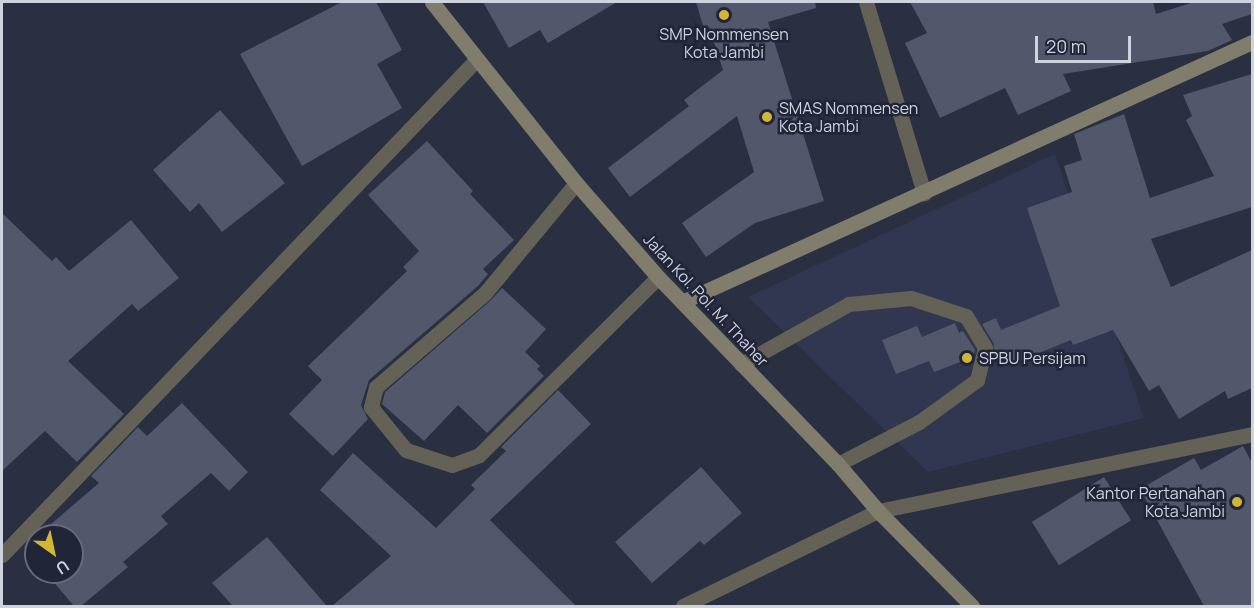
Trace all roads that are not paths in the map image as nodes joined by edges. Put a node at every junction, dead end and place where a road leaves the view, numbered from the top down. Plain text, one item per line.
1 (432, 2) edge
2 (866, 2) edge
3 (1252, 42) edge
4 (476, 60) junction
5 (576, 183) junction
6 (924, 193) junction
7 (658, 277) junction
8 (684, 301) junction
9 (741, 364) junction
10 (1252, 434) edge
11 (838, 465) junction
12 (878, 512) junction
13 (2, 555) edge
14 (683, 606) edge
15 (972, 606) edge

1 - 4 street, Jalan Kol. Pol. M. Thaher
2 - 6 street
3 - 6 street
4 - 5 street, Jalan Kol. Pol. M. Thaher
4 - 13 street
5 - 7 street, Jalan Kol. Pol. M. Thaher
5 - 7 street
6 - 8 street
7 - 8 street, Jalan Kol. Pol. M. Thaher
8 - 9 street, Jalan Kol. Pol. M. Thaher
9 - 11 street, Jalan Kol. Pol. M. Thaher
9 - 11 street
10 - 12 street
11 - 12 street, Jalan Kol. Pol. M. Thaher
12 - 14 street
12 - 15 street, Jalan Kol. Pol. M. Thaher

